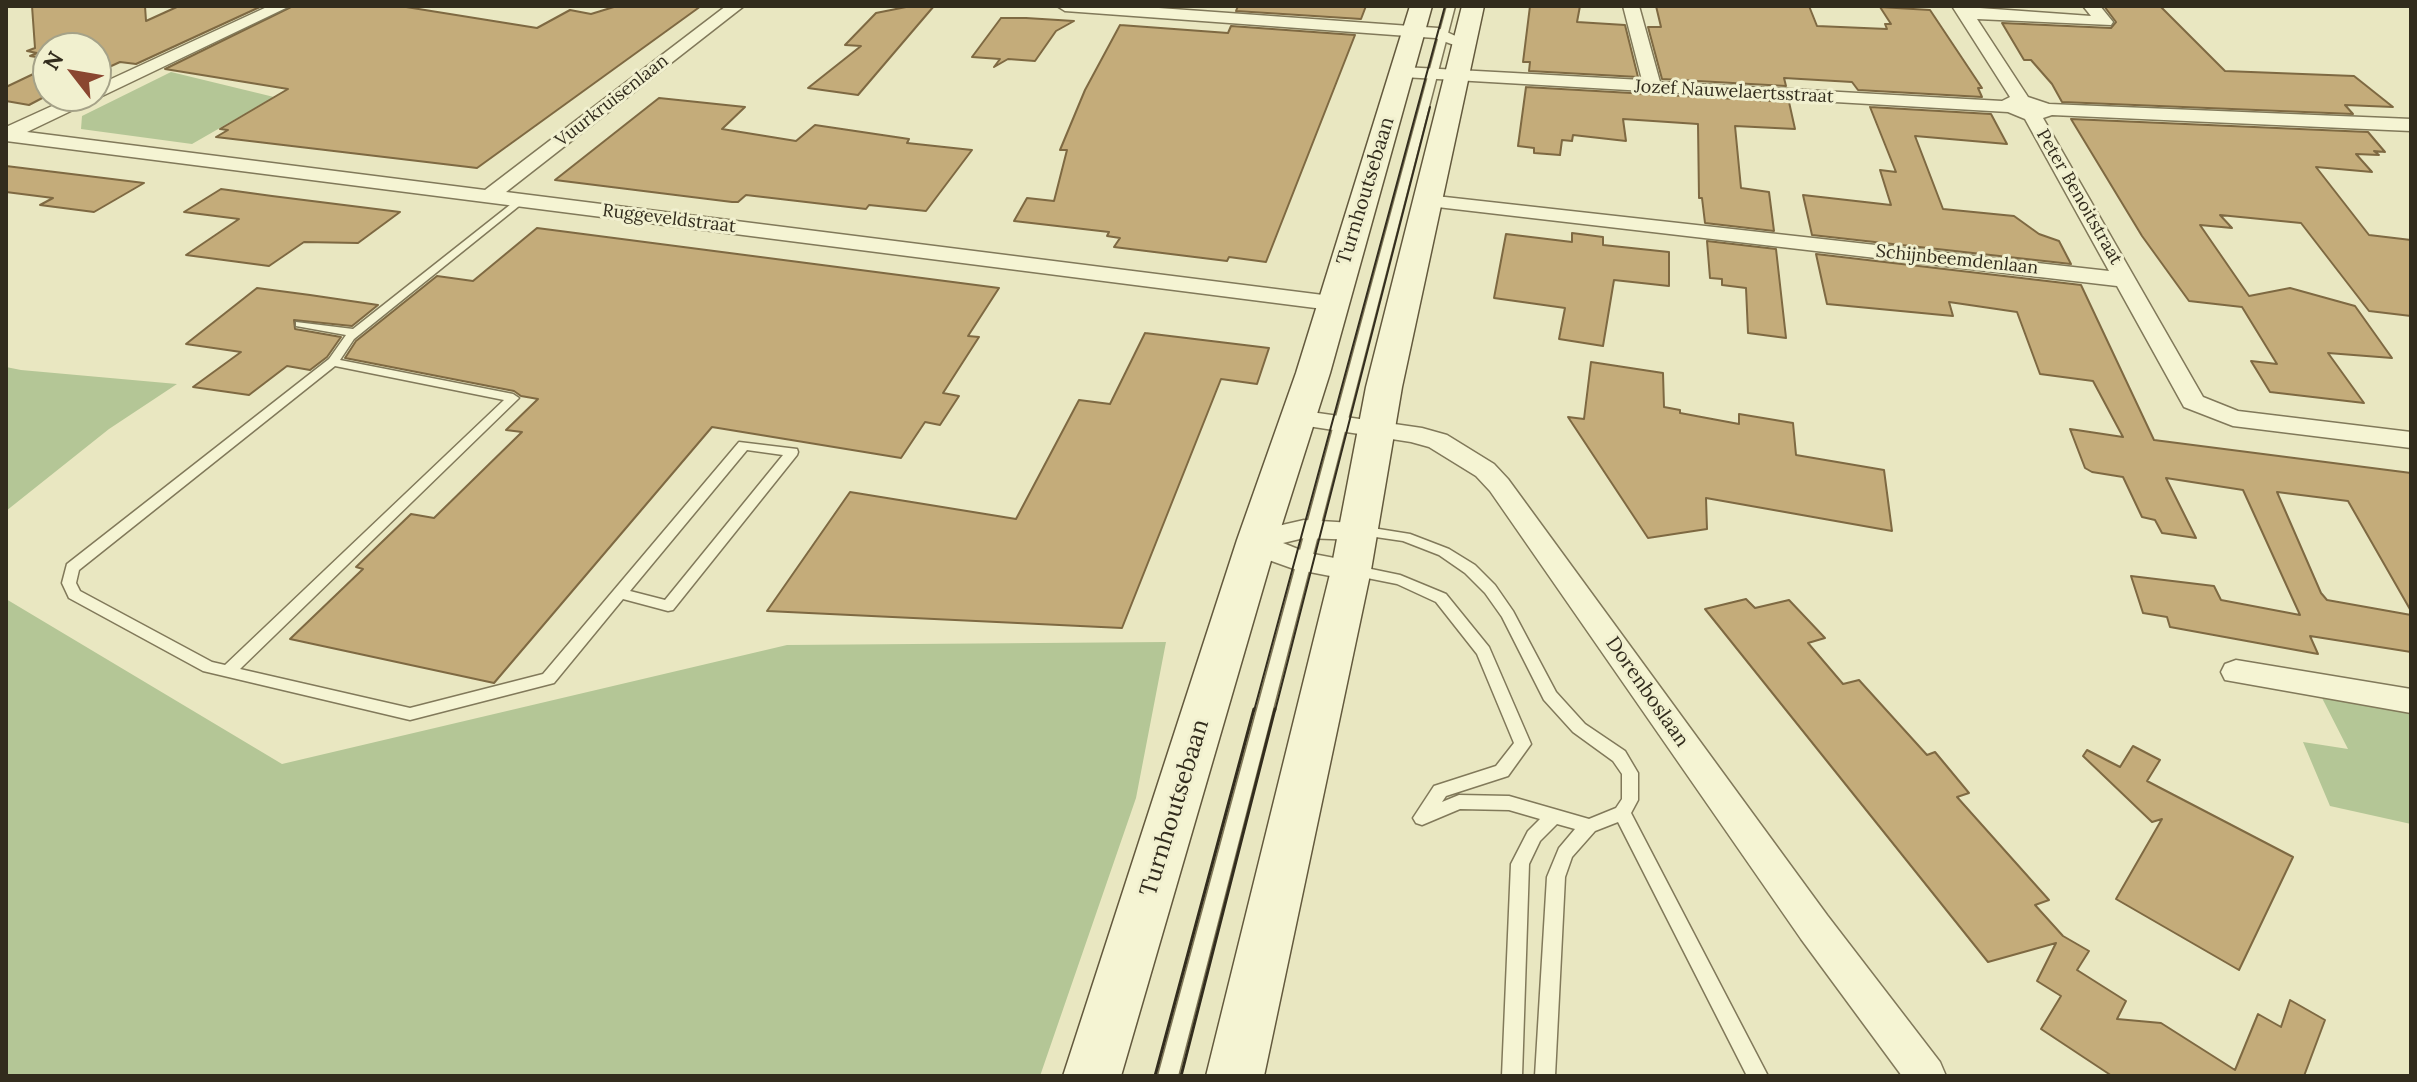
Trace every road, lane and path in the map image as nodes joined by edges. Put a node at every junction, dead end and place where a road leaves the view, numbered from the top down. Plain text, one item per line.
1 (282, 6) edge
2 (736, 6) edge
3 (1065, 6) edge
4 (1451, 6) edge
5 (1473, 6) edge
6 (1631, 6) edge
7 (2091, 6) edge
8 (1962, 10) edge
9 (1418, 18) edge
10 (1454, 39) junction
11 (1431, 74) junction
12 (112, 86) edge
13 (1653, 88) junction
14 (2027, 108) junction
15 (55, 112) edge
16 (2411, 125) edge
17 (6, 135) edge
18 (489, 196) junction
19 (520, 200) junction
20 (1427, 201) junction
21 (2126, 280) junction
22 (1331, 303) junction
23 (300, 324) dead end
24 (355, 333) junction
25 (333, 362) junction
26 (1297, 418) junction
27 (1340, 424) junction
28 (1378, 429) junction
29 (2411, 440) edge
30 (1313, 529) junction
31 (1257, 540) junction
32 (1355, 551) junction
33 (1304, 562) junction
34 (620, 593) junction
35 (227, 672) junction
36 (2236, 672) dead end
37 (2411, 701) edge
38 (1622, 813) junction
39 (1554, 816) junction
40 (1589, 826) junction
41 (1092, 1076) edge
42 (1168, 1076) edge
43 (1235, 1076) edge
44 (1512, 1076) edge
45 (1545, 1076) edge
46 (1758, 1076) edge
47 (1926, 1076) edge

1 - 12 street
2 - 18 street, Vuurkruisenlaan
3 - 9 street
4 - 10 lane, Turnhoutsebaan
5 - 10 main road, Turnhoutsebaan
6 - 13 street
7 - 8 street
8 - 14 street, Peter Benoitstraat
9 - 10 street
9 - 11 main road, Turnhoutsebaan
10 - 11 main road, Turnhoutsebaan
11 - 13 street, Jozef Nauwelaertsstraat
11 - 20 main road, Turnhoutsebaan
11 - 22 main road, Turnhoutsebaan
11 - 27 lane, Turnhoutsebaan
13 - 14 street, Jozef Nauwelaertsstraat
14 - 16 street, Jozef Nauwelaertsstraat
14 - 21 street, Peter Benoitstraat
15 - 17 street
17 - 18 street, Ruggeveldstraat
18 - 19 street, Ruggeveldstraat
19 - 22 street, Ruggeveldstraat
19 - 24 lane
20 - 21 street, Schijnbeemdenlaan
20 - 28 main road, Turnhoutsebaan
21 - 29 street
22 - 26 main road, Turnhoutsebaan
23 - 24 lane
24 - 25 lane
25 - 35 lane
25 - 35 lane
26 - 27 street, Dorenboslaan
26 - 31 main road, Turnhoutsebaan
27 - 28 street, Dorenboslaan
27 - 30 lane, Turnhoutsebaan
28 - 32 main road, Turnhoutsebaan
28 - 47 street, Dorenboslaan
30 - 31 street
30 - 32 street
30 - 33 lane, Turnhoutsebaan
31 - 33 street
31 - 41 main road, Turnhoutsebaan
32 - 33 street
32 - 38 lane
32 - 39 lane
32 - 43 main road, Turnhoutsebaan
33 - 42 lane, Turnhoutsebaan
34 - 34 lane
34 - 35 lane
36 - 37 street
38 - 40 lane
38 - 46 lane
39 - 40 lane
39 - 44 lane
40 - 45 lane

